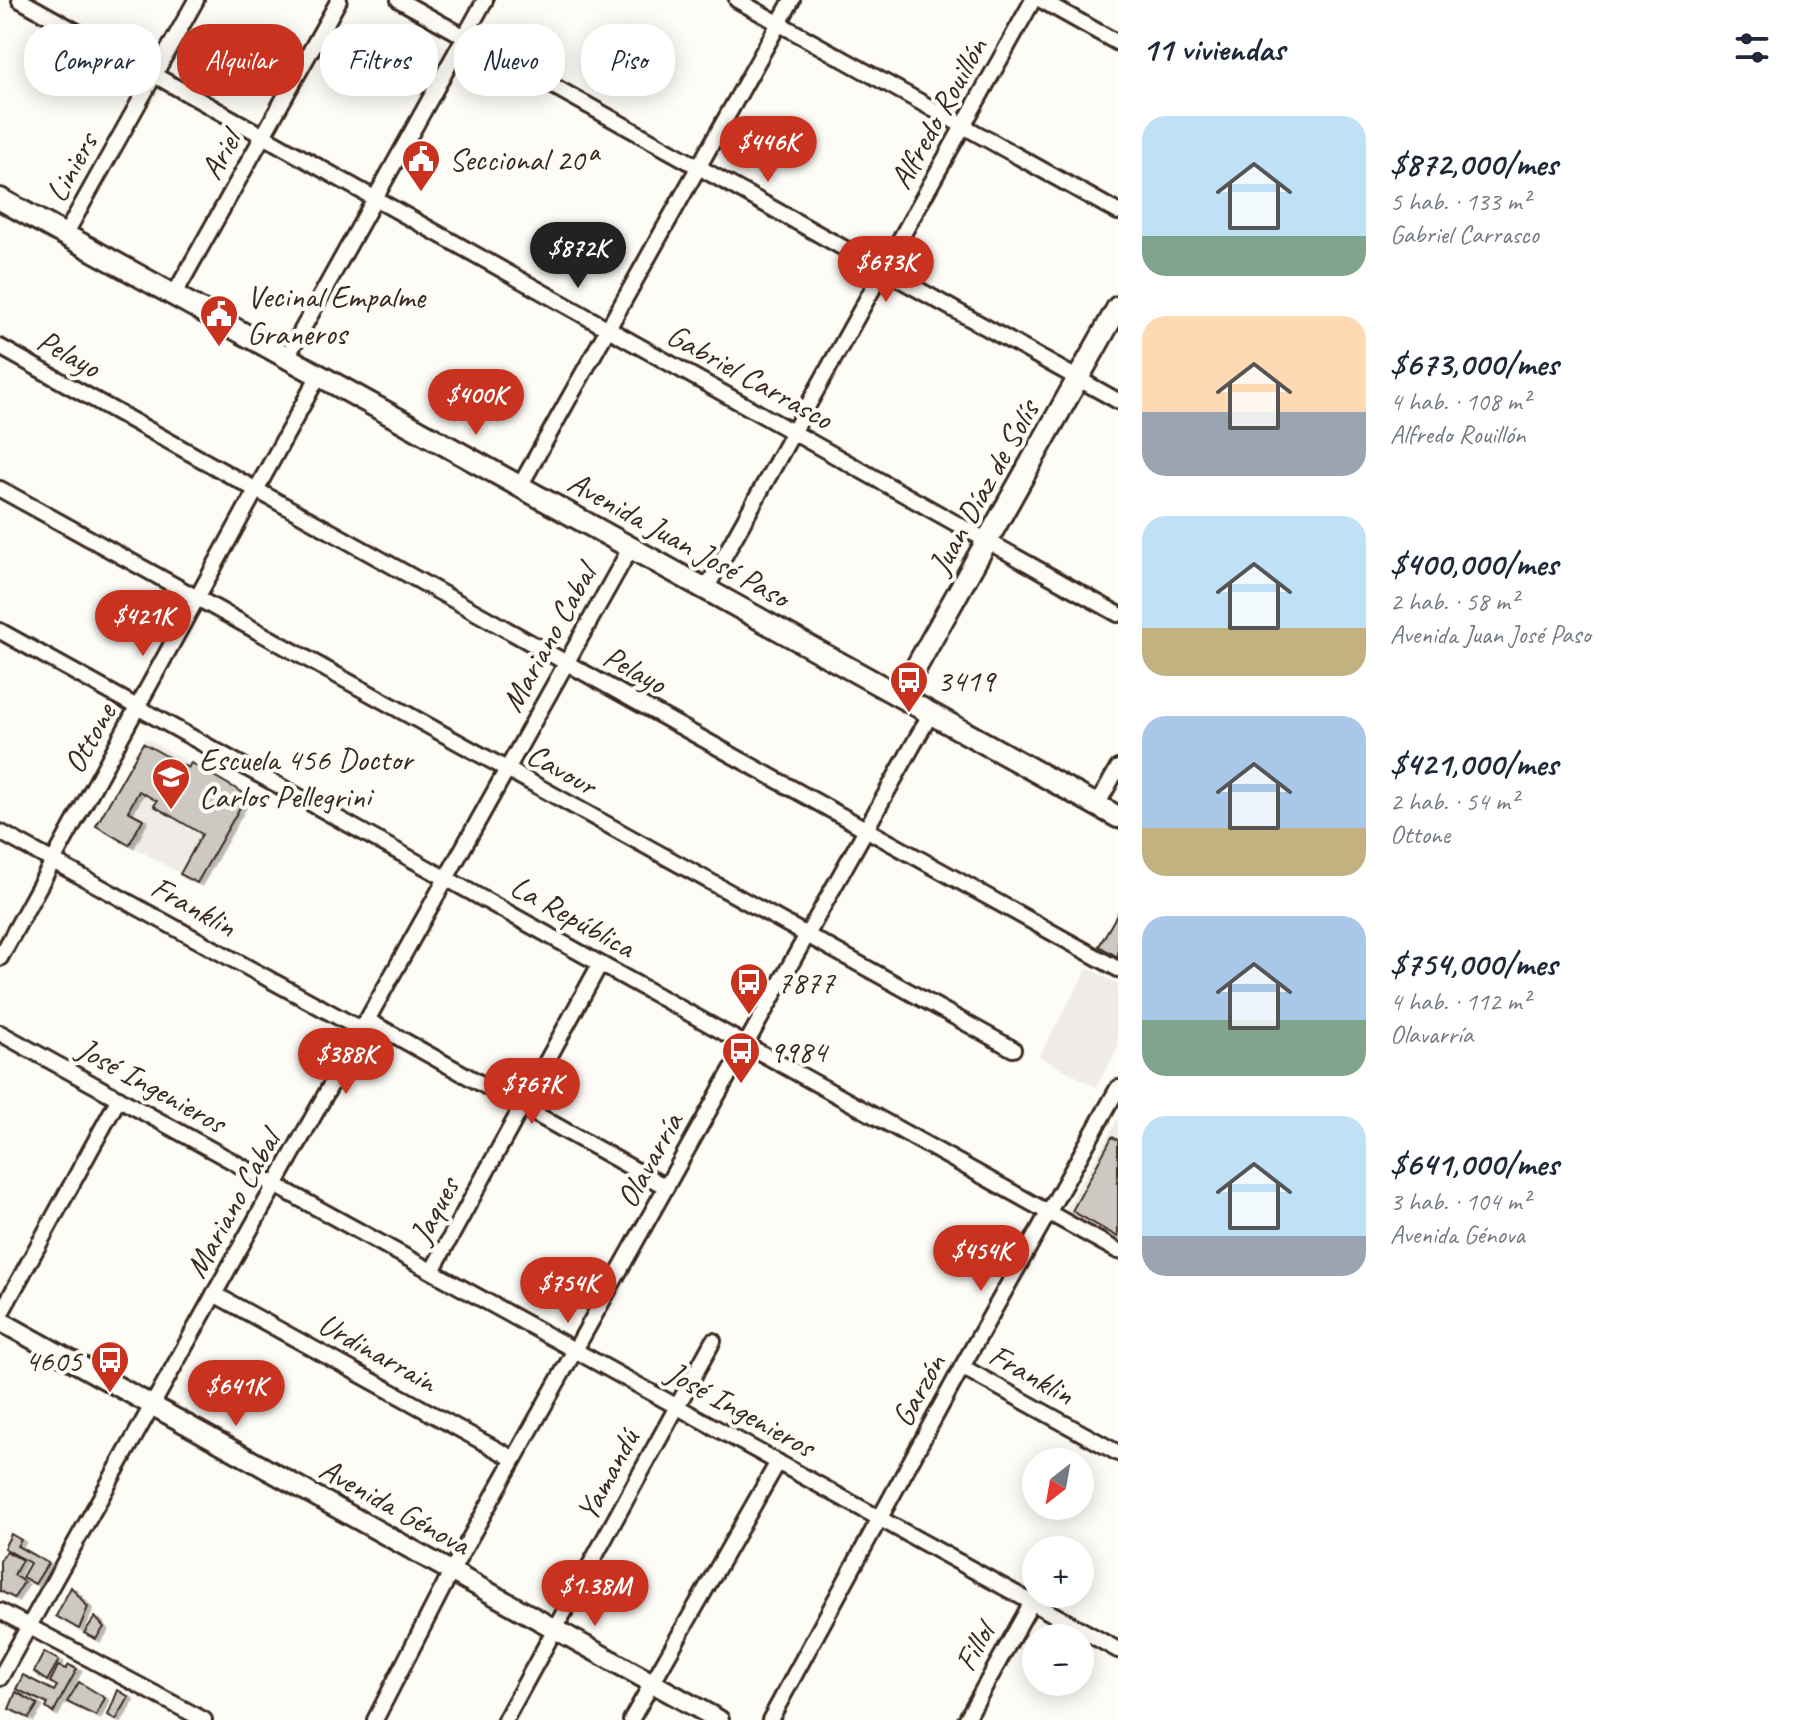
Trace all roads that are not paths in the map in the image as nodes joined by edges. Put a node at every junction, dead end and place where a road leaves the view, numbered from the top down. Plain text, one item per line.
1 (20, 0) edge
2 (196, 0) edge
3 (339, 0) edge
4 (399, 0) edge
5 (485, 0) edge
6 (737, 0) edge
7 (792, 0) edge
8 (1033, 0) edge
9 (1041, 0) edge
10 (779, 23) junction
11 (63, 24) edge
12 (472, 24) edge
13 (454, 30) edge
14 (1118, 43) edge
15 (454, 56) edge
16 (161, 62) edge
17 (161, 79) edge
18 (565, 92) edge
19 (142, 96) edge
20 (963, 126) junction
21 (263, 136) junction
22 (698, 167) junction
23 (375, 198) junction
24 (0, 199) edge
25 (1118, 212) edge
26 (65, 235) junction
27 (883, 270) junction
28 (174, 295) junction
29 (1118, 307) edge
30 (608, 328) junction
31 (0, 347) edge
32 (287, 357) junction
33 (319, 375) junction
34 (1078, 379) junction
35 (1118, 401) edge
36 (793, 432) junction
37 (520, 486) junction
38 (0, 489) edge
39 (257, 489) junction
40 (987, 541) junction
41 (631, 547) junction
42 (706, 589) junction
43 (198, 598) junction
44 (1118, 614) edge
45 (0, 631) edge
46 (566, 662) junction
47 (900, 696) junction
48 (138, 707) junction
49 (931, 713) junction
50 (1118, 768) edge
51 (506, 770) junction
52 (1097, 805) junction
53 (1118, 817) edge
54 (865, 831) junction
55 (0, 832) edge
56 (53, 861) junction
57 (446, 878) junction
58 (807, 935) junction
59 (0, 958) edge
60 (600, 964) junction
61 (1118, 969) edge
62 (364, 1025) junction
63 (0, 1033) edge
64 (746, 1045) junction
65 (1013, 1049) dead end
66 (1118, 1088) edge
67 (119, 1098) junction
68 (521, 1106) junction
69 (275, 1185) junction
70 (666, 1187) junction
71 (1048, 1213) junction
72 (1118, 1251) edge
73 (432, 1271) junction
74 (214, 1294) junction
75 (0, 1315) edge
76 (0, 1321) edge
77 (713, 1341) dead end
78 (575, 1350) junction
79 (962, 1367) junction
80 (152, 1405) junction
81 (676, 1406) junction
82 (1118, 1453) edge
83 (514, 1459) junction
84 (778, 1462) junction
85 (880, 1517) junction
86 (451, 1572) junction
87 (1022, 1596) edge
88 (1029, 1608) edge
89 (1043, 1608) edge
90 (0, 1611) edge
91 (29, 1627) junction
92 (555, 1630) junction
93 (1118, 1650) edge
94 (0, 1678) edge
95 (652, 1683) junction
96 (204, 1720) edge
97 (375, 1720) edge
98 (505, 1720) edge
99 (631, 1720) edge
100 (719, 1720) edge
101 (770, 1720) edge
102 (966, 1720) edge

1 - 11 street, Gabriel Carrasco
2 - 16 street, Liniers
3 - 21 street, Ariel
4 - 13 street
5 - 12 street
6 - 10 street
7 - 10 street
8 - 20 street, Alfredo Rouillón
9 - 14 street
10 - 20 street
10 - 22 street
15 - 23 street
17 - 21 street, Gabriel Carrasco
18 - 22 street
19 - 26 street, Liniers
20 - 25 street
20 - 27 street, Alfredo Rouillón
21 - 23 street, Gabriel Carrasco
21 - 28 street, Ariel
22 - 27 street
22 - 30 street
23 - 30 street, Gabriel Carrasco
23 - 32 street
24 - 26 main road, Avenida Juan José Paso
26 - 28 main road, Avenida Juan José Paso
27 - 34 street
27 - 36 street, Alfredo Rouillón
28 - 32 main road, Avenida Juan José Paso
29 - 34 main road, Juan Díaz de Solís
30 - 36 street, Gabriel Carrasco
30 - 37 street
31 - 39 street, Pelayo
32 - 33 main road, Avenida Juan José Paso
33 - 37 main road, Avenida Juan José Paso
33 - 39 street, Ottone
34 - 35 street
34 - 40 main road, Juan Díaz de Solís
36 - 40 street, Gabriel Carrasco
36 - 42 street, Alfredo Rouillón
37 - 41 main road, Avenida Juan José Paso
38 - 43 street, Cavour
39 - 43 street, Ottone
39 - 46 street, Pelayo
40 - 44 street, Gabriel Carrasco
40 - 47 main road, Juan Díaz de Solís
41 - 42 main road, Avenida Juan José Paso
41 - 46 street, Mariano Cabal
42 - 47 main road, Avenida Juan José Paso
43 - 48 street, Ottone
43 - 51 street, Cavour
45 - 48 street, La República
46 - 51 street, Mariano Cabal
46 - 54 street, Pelayo
47 - 49 main road, Avenida Juan José Paso
48 - 56 street, Ottone
48 - 57 street, La República
49 - 52 main road, Avenida Juan José Paso
49 - 54 street, Olavarría
50 - 52 street
51 - 57 street, Mariano Cabal
51 - 58 street, Cavour
52 - 53 main road, Avenida Juan José Paso
54 - 58 street, Olavarría
54 - 61 street, Pelayo
55 - 56 street, Franklin
56 - 59 street, Ottone
56 - 62 street, Franklin
57 - 60 street, La República
57 - 62 street, Mariano Cabal
58 - 64 street, Olavarría
58 - 65 street, Cavour
60 - 64 street, La República
60 - 68 street, Jaques
62 - 68 street, Franklin
62 - 69 street, Mariano Cabal
63 - 67 street, José Ingenieros
64 - 70 street, Olavarría
64 - 71 street, La República
66 - 71 street, Garzón
67 - 69 street, José Ingenieros
67 - 75 street
68 - 70 street, Franklin
68 - 73 street, Jaques
69 - 73 street, José Ingenieros
69 - 74 street, Mariano Cabal
70 - 78 street, Olavarría
71 - 72 street, La República
71 - 79 street, Garzón
73 - 78 street, José Ingenieros
74 - 80 street, Mariano Cabal
74 - 83 street, Urdinarrain
76 - 80 street, Avenida Génova
77 - 81 street, Yamandú
78 - 81 street, José Ingenieros
78 - 83 street, Olavarría
79 - 82 street, Franklin
79 - 85 street, Garzón
80 - 86 street, Avenida Génova
80 - 91 street, Mariano Cabal
81 - 84 street, José Ingenieros
81 - 92 street, Yamandú
83 - 86 street, Olavarría
84 - 85 street, José Ingenieros
84 - 95 street
85 - 87 street, José Ingenieros
85 - 101 street, Garzón
86 - 92 street, Avenida Génova
86 - 97 street, Olavarría
88 - 102 street, Fillol
89 - 93 street, José Ingenieros
90 - 91 street
91 - 94 street, Mariano Cabal
91 - 96 street
92 - 95 street, Avenida Génova
92 - 98 street, Yamandú
95 - 99 street
95 - 100 street, Avenida Génova

